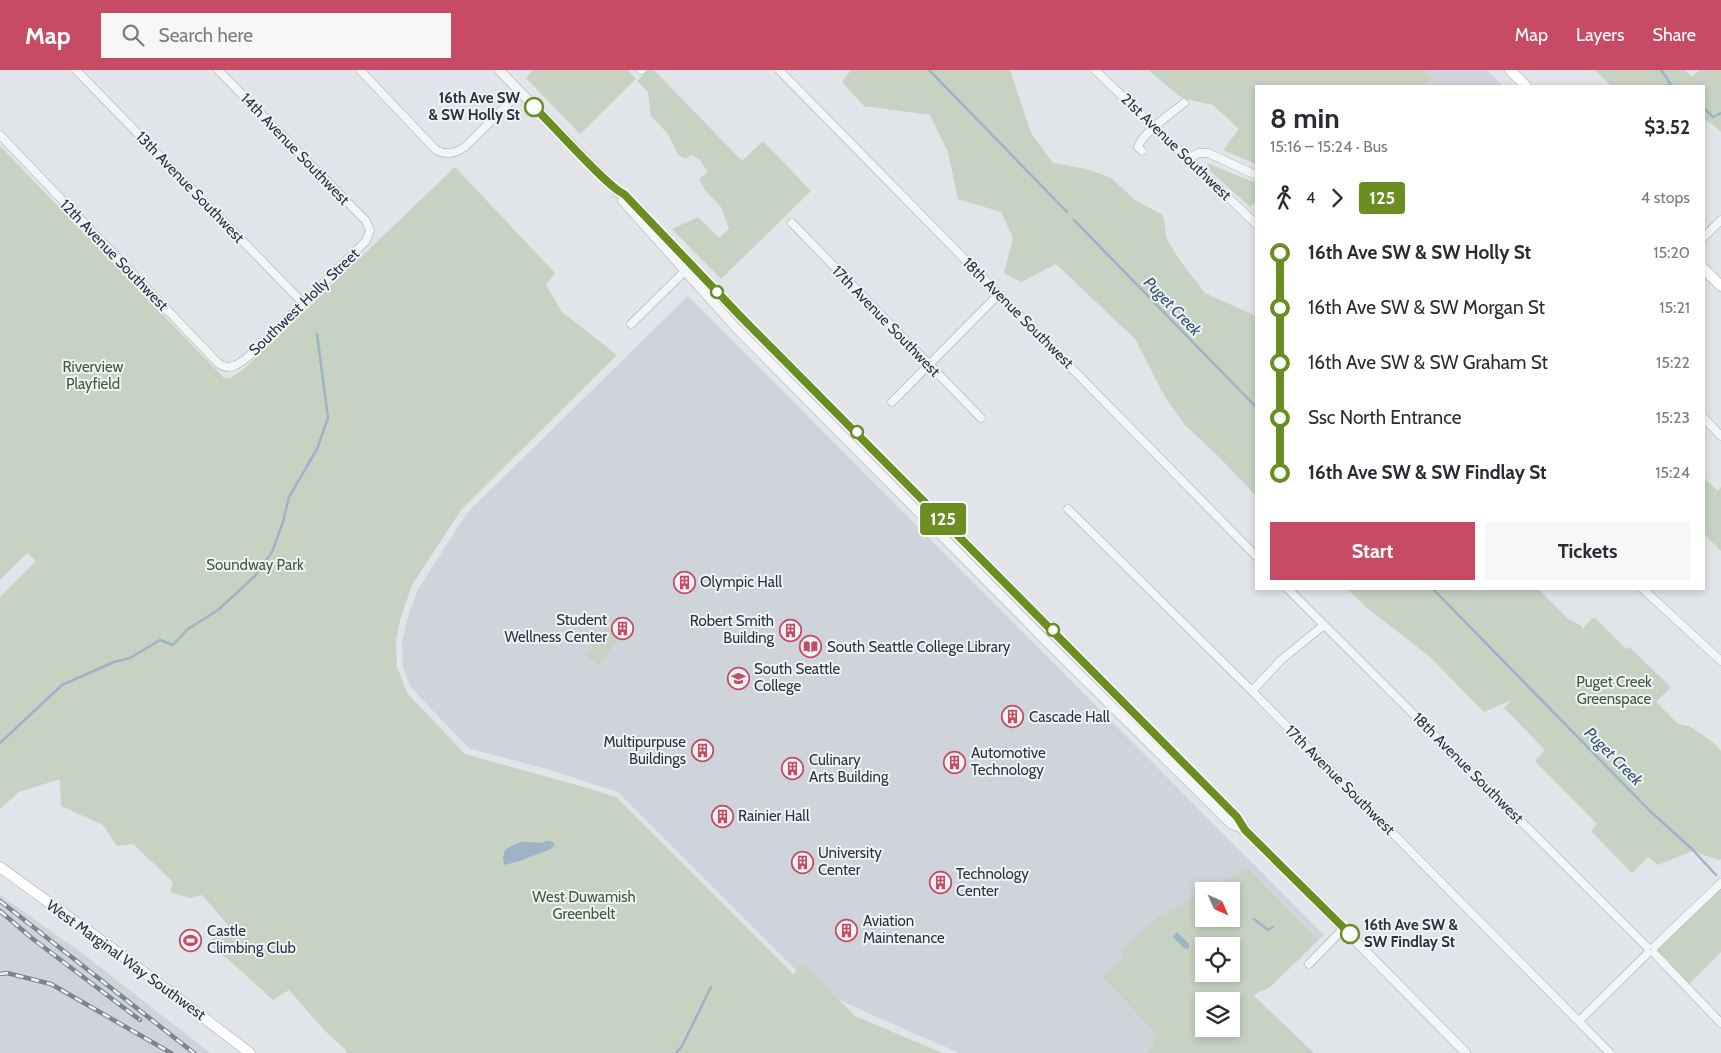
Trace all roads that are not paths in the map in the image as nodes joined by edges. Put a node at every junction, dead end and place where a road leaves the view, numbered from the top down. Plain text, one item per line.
1 (76, 70) edge
2 (218, 70) edge
3 (360, 70) edge
4 (499, 70) edge
5 (779, 70) edge
6 (1095, 70) edge
7 (1510, 70) edge
8 (1525, 85) edge
9 (520, 92) junction
10 (1184, 103) dead end
11 (1155, 127) junction
12 (0, 135) edge
13 (1142, 152) dead end
14 (1188, 158) junction
15 (1255, 175) edge
16 (1721, 220) edge
17 (792, 223) dead end
18 (1255, 223) edge
19 (370, 230) joint
20 (1705, 236) edge
21 (688, 268) junction
22 (1705, 270) edge
23 (1721, 286) edge
24 (998, 294) junction
25 (303, 304) junction
26 (631, 324) dead end
27 (929, 365) junction
28 (232, 367) joint
29 (892, 402) dead end
30 (981, 418) dead end
31 (1705, 419) edge
32 (1721, 436) edge
33 (1068, 509) dead end
34 (1255, 555) edge
35 (1289, 590) edge
36 (1644, 590) edge
37 (1324, 625) junction
38 (1721, 661) edge
39 (1252, 690) junction
40 (0, 867) edge
41 (1721, 882) edge
42 (1344, 928) junction
43 (1651, 950) junction
44 (1309, 964) dead end
45 (1579, 1021) junction
46 (1721, 1023) edge
47 (250, 1053) edge
48 (1466, 1053) edge
49 (1610, 1053) edge

1 - 25 street, 13th Avenue Southwest
2 - 19 street, 14th Avenue Southwest
3 - 9 street
4 - 9 street
5 - 24 street, 18th Avenue Southwest
6 - 11 street, 21st Avenue Southwest
7 - 8 main road
9 - 21 street
10 - 11 street
11 - 13 street
11 - 14 street, 21st Avenue Southwest
12 - 28 street, 12th Avenue Southwest
14 - 15 street
14 - 18 street, 21st Avenue Southwest
16 - 20 street
17 - 27 street, 17th Avenue Southwest
19 - 25 street, Southwest Holly Street
21 - 26 street
21 - 42 street
22 - 23 main road
24 - 27 street
24 - 34 street, 18th Avenue Southwest
25 - 28 street, Southwest Holly Street
27 - 29 street
27 - 30 street, 17th Avenue Southwest
31 - 32 street
33 - 39 street, 17th Avenue Southwest
35 - 37 street, 18th Avenue Southwest
36 - 38 street
37 - 39 street
37 - 43 street, 18th Avenue Southwest
39 - 45 street, 17th Avenue Southwest
40 - 47 main road, West Marginal Way Southwest
41 - 43 street
42 - 44 street
42 - 48 street
43 - 45 street
43 - 46 street, 18th Avenue Southwest
45 - 49 street, 17th Avenue Southwest

